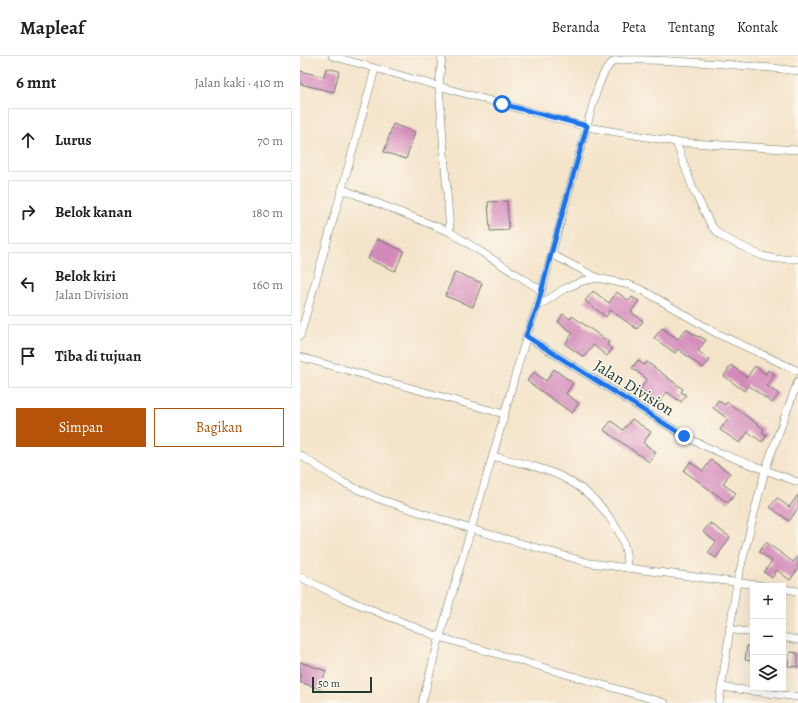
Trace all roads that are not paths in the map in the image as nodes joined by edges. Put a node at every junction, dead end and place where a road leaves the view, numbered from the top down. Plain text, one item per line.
1 (332, 56) edge
2 (442, 56) edge
3 (662, 56) edge
4 (622, 57) edge
5 (346, 58) edge
6 (375, 69) junction
7 (798, 71) edge
8 (440, 86) junction
9 (587, 126) junction
10 (676, 142) junction
11 (798, 150) edge
12 (342, 189) junction
13 (450, 232) junction
14 (551, 254) junction
15 (798, 259) edge
16 (598, 278) junction
17 (541, 290) junction
18 (537, 308) junction
19 (300, 336) edge
20 (526, 336) junction
21 (300, 357) edge
22 (798, 371) edge
23 (798, 381) edge
24 (504, 414) junction
25 (300, 455) edge
26 (493, 456) junction
27 (765, 470) junction
28 (798, 482) edge
29 (471, 529) junction
30 (628, 568) junction
31 (300, 577) edge
32 (737, 582) junction
33 (750, 584) edge
34 (786, 589) edge
35 (798, 591) edge
36 (729, 629) junction
37 (750, 632) edge
38 (439, 637) junction
39 (786, 638) edge
40 (798, 640) edge
41 (721, 687) junction
42 (798, 697) edge
43 (422, 703) edge
44 (665, 703) edge
45 (719, 703) edge

1 - 5 street
2 - 8 street
3 - 4 street
3 - 7 street
4 - 9 street
5 - 6 street
6 - 8 street
6 - 12 street
8 - 9 street
8 - 13 street
9 - 10 street
9 - 14 street
10 - 11 street
10 - 15 street
12 - 13 street
12 - 19 street
13 - 17 street
14 - 16 street
14 - 17 street
16 - 18 street
16 - 22 street
17 - 18 street
18 - 20 street
20 - 24 street
20 - 27 street, Jalan Division
21 - 24 street
23 - 27 street
24 - 26 street
25 - 29 street
26 - 29 street
26 - 30 street
27 - 28 street, Jalan Division
27 - 32 street
29 - 30 street
29 - 38 street
30 - 32 street
31 - 38 street
32 - 33 street
32 - 36 street
34 - 35 street
36 - 37 street
36 - 41 street
38 - 43 street
38 - 44 street
39 - 40 street
41 - 42 street
41 - 45 street

